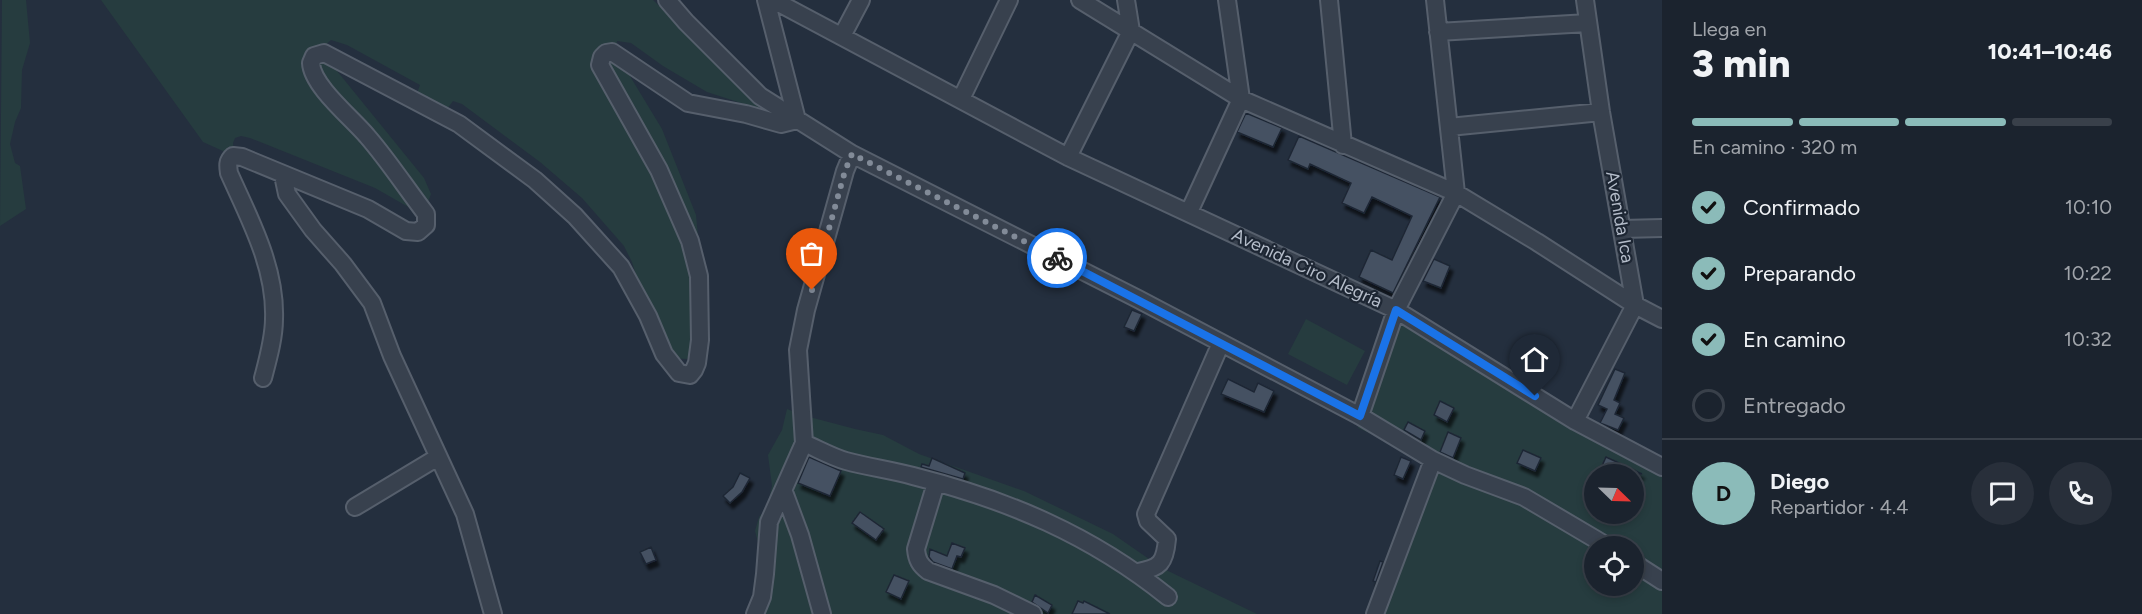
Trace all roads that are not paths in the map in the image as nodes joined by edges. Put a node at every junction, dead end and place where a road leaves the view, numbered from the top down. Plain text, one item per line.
1 (667, 0) edge
2 (766, 0) edge
3 (773, 0) edge
4 (861, 0) edge
5 (1009, 0) edge
6 (1080, 0) edge
7 (1126, 0) edge
8 (1227, 0) edge
9 (1329, 0) edge
10 (1435, 0) edge
11 (1585, 0) edge
12 (1588, 23) junction
13 (1131, 31) junction
14 (1438, 32) junction
15 (842, 36) junction
16 (961, 99) junction
17 (1241, 99) junction
18 (1601, 112) junction
19 (798, 120) junction
20 (1449, 128) junction
21 (1343, 145) junction
22 (852, 154) junction
23 (1068, 157) junction
24 (283, 175) junction
25 (1456, 193) junction
26 (1189, 212) junction
27 (1662, 228) edge
28 (1622, 229) junction
29 (1635, 305) junction
30 (1396, 310) junction
31 (1662, 319) edge
32 (1221, 343) junction
33 (263, 378) dead end
34 (1360, 416) junction
35 (1575, 421) junction
36 (804, 443) junction
37 (438, 457) junction
38 (1433, 460) junction
39 (1662, 467) edge
40 (936, 483) junction
41 (784, 492) junction
42 (355, 507) dead end
43 (1590, 536) edge
44 (1644, 569) edge
45 (1138, 572) junction
46 (1662, 581) edge
47 (1168, 597) dead end
48 (494, 614) edge
49 (755, 614) edge
50 (822, 614) edge
51 (1033, 614) edge
52 (1375, 614) edge

1 - 19 street
2 - 19 street
3 - 15 street, Avenida Ciro Alegría
4 - 15 street
5 - 16 street
6 - 13 street
7 - 13 street
8 - 17 street
9 - 21 street
10 - 14 street
11 - 12 street, Avenida Ica
12 - 14 street
12 - 18 street, Avenida Ica
13 - 17 street
13 - 23 street
14 - 20 street
15 - 16 street, Avenida Ciro Alegría
16 - 23 street, Avenida Ciro Alegría
17 - 21 street
17 - 26 street
18 - 20 street
18 - 28 street, Avenida Ica
19 - 22 street
19 - 24 street
20 - 25 street
21 - 25 street
22 - 32 street
22 - 36 street
23 - 26 street, Avenida Ciro Alegría
24 - 33 street
24 - 37 street
25 - 29 street
25 - 30 street
26 - 30 street, Avenida Ciro Alegría
27 - 28 street
28 - 29 street, Avenida Ica
29 - 31 street
29 - 35 street
30 - 34 street
30 - 35 street, Avenida Ciro Alegría
32 - 34 street
32 - 45 street
34 - 38 street
35 - 39 street, Avenida Ciro Alegría
36 - 40 street
36 - 41 street
37 - 42 street
37 - 48 street
38 - 43 street
38 - 52 street
40 - 45 street
40 - 51 street
41 - 49 street
41 - 50 street
44 - 46 street
45 - 47 street

